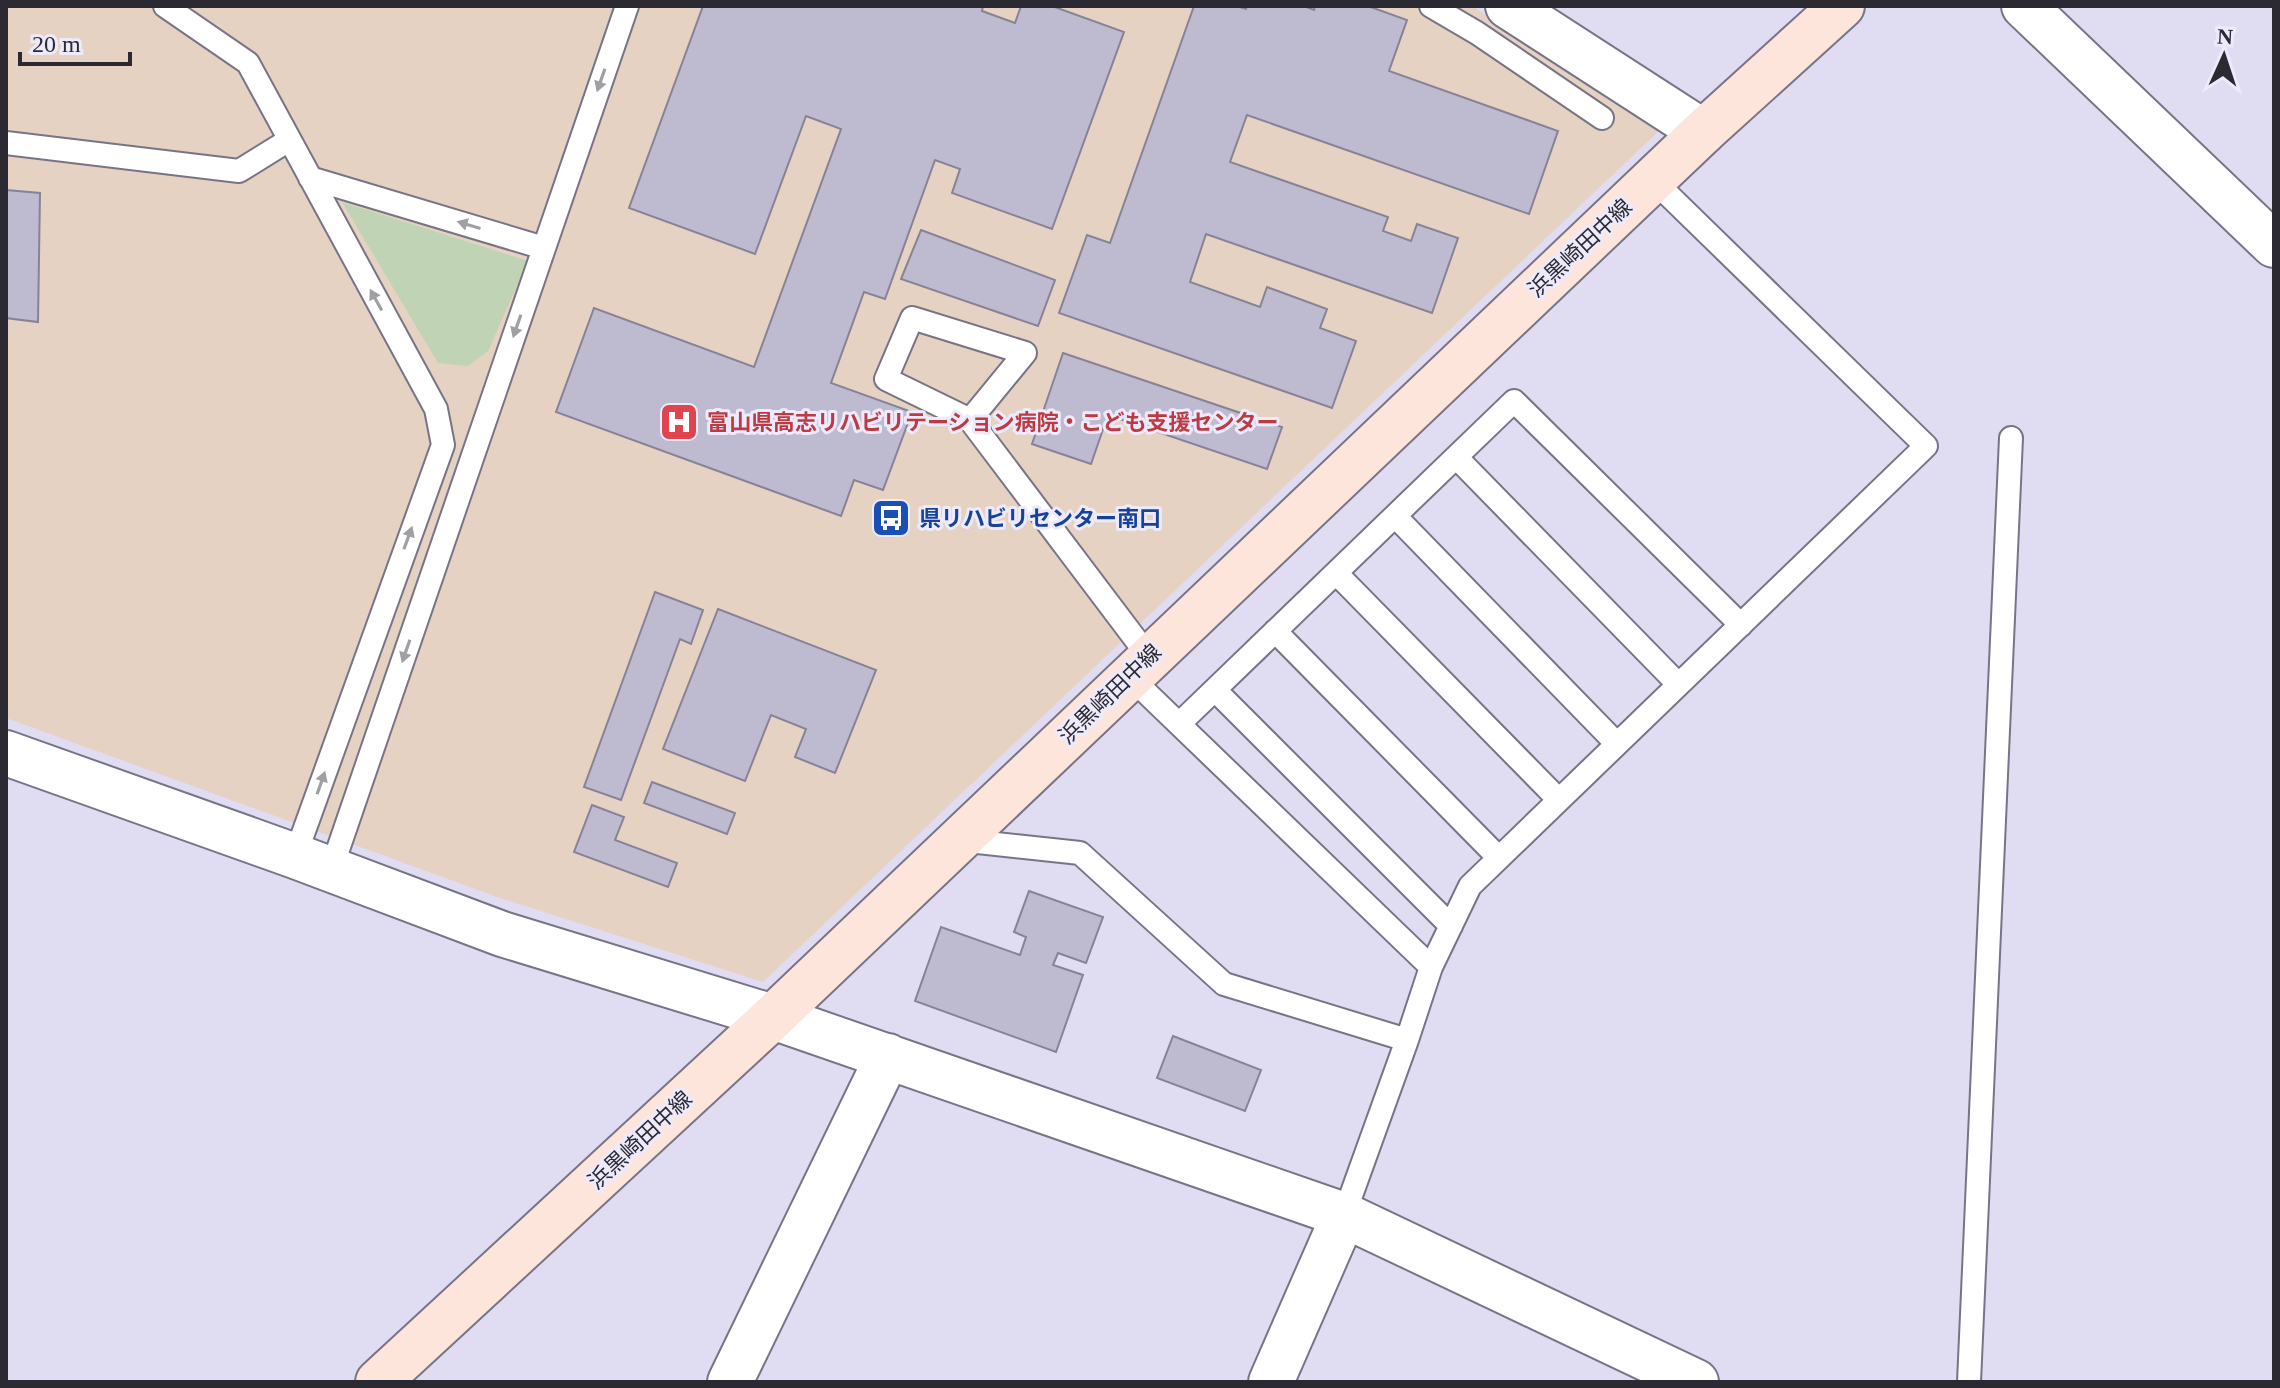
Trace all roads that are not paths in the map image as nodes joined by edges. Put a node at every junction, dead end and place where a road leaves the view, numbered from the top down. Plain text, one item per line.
1 (165, 6) edge
2 (627, 6) edge
3 (1431, 6) edge
4 (1508, 6) edge
5 (1842, 6) edge
6 (2024, 6) edge
7 (1602, 118) dead end
8 (1703, 132) junction
9 (289, 140) junction
10 (6, 143) edge
11 (310, 178) junction
12 (1653, 180) junction
13 (2274, 245) edge
14 (544, 248) junction
15 (970, 420) junction
16 (2011, 438) dead end
17 (1456, 457) junction
18 (1395, 516) junction
19 (1336, 573) junction
20 (1741, 625) junction
21 (1275, 631) junction
22 (1139, 667) junction
23 (1678, 684) junction
24 (1215, 690) junction
25 (1179, 724) junction
26 (1617, 744) junction
27 (6, 753) edge
28 (1559, 800) junction
29 (958, 840) junction
30 (1498, 857) junction
31 (313, 863) junction
32 (1451, 926) junction
33 (1431, 967) junction
34 (773, 1017) junction
35 (1407, 1040) junction
36 (888, 1056) junction
37 (1344, 1215) junction
38 (378, 1382) edge
39 (730, 1382) edge
40 (1271, 1382) edge
41 (1696, 1382) edge
42 (1969, 1382) edge

1 - 9 lane
2 -> 14 lane
3 - 7 lane
4 - 8 street
5 - 8 main road, 浜黒崎田中線
6 - 13 street
8 - 12 main road, 浜黒崎田中線
9 - 10 lane
9 - 11 lane
14 -> 11 lane
31 -> 11 lane
12 - 20 lane
12 - 22 main road, 浜黒崎田中線
14 -> 31 lane
15 - 15 lane
15 - 22 lane
16 - 42 lane
17 - 18 lane
17 - 20 lane
17 - 23 lane
18 - 19 lane
18 - 26 lane
19 - 21 lane
19 - 28 lane
20 - 23 lane
21 - 24 lane
21 - 30 lane
22 - 25 lane
22 - 29 main road, 浜黒崎田中線
23 - 26 lane
24 - 25 lane
24 - 32 lane
25 - 33 lane
26 - 28 lane
27 - 31 street
28 - 30 lane
29 - 34 main road, 浜黒崎田中線
29 - 35 lane
30 - 32 lane
31 - 34 street
32 - 33 lane
33 - 35 lane
34 - 36 street
34 - 38 main road, 浜黒崎田中線
35 - 37 lane
36 - 37 street
36 - 39 street
37 - 40 street
37 - 41 street

